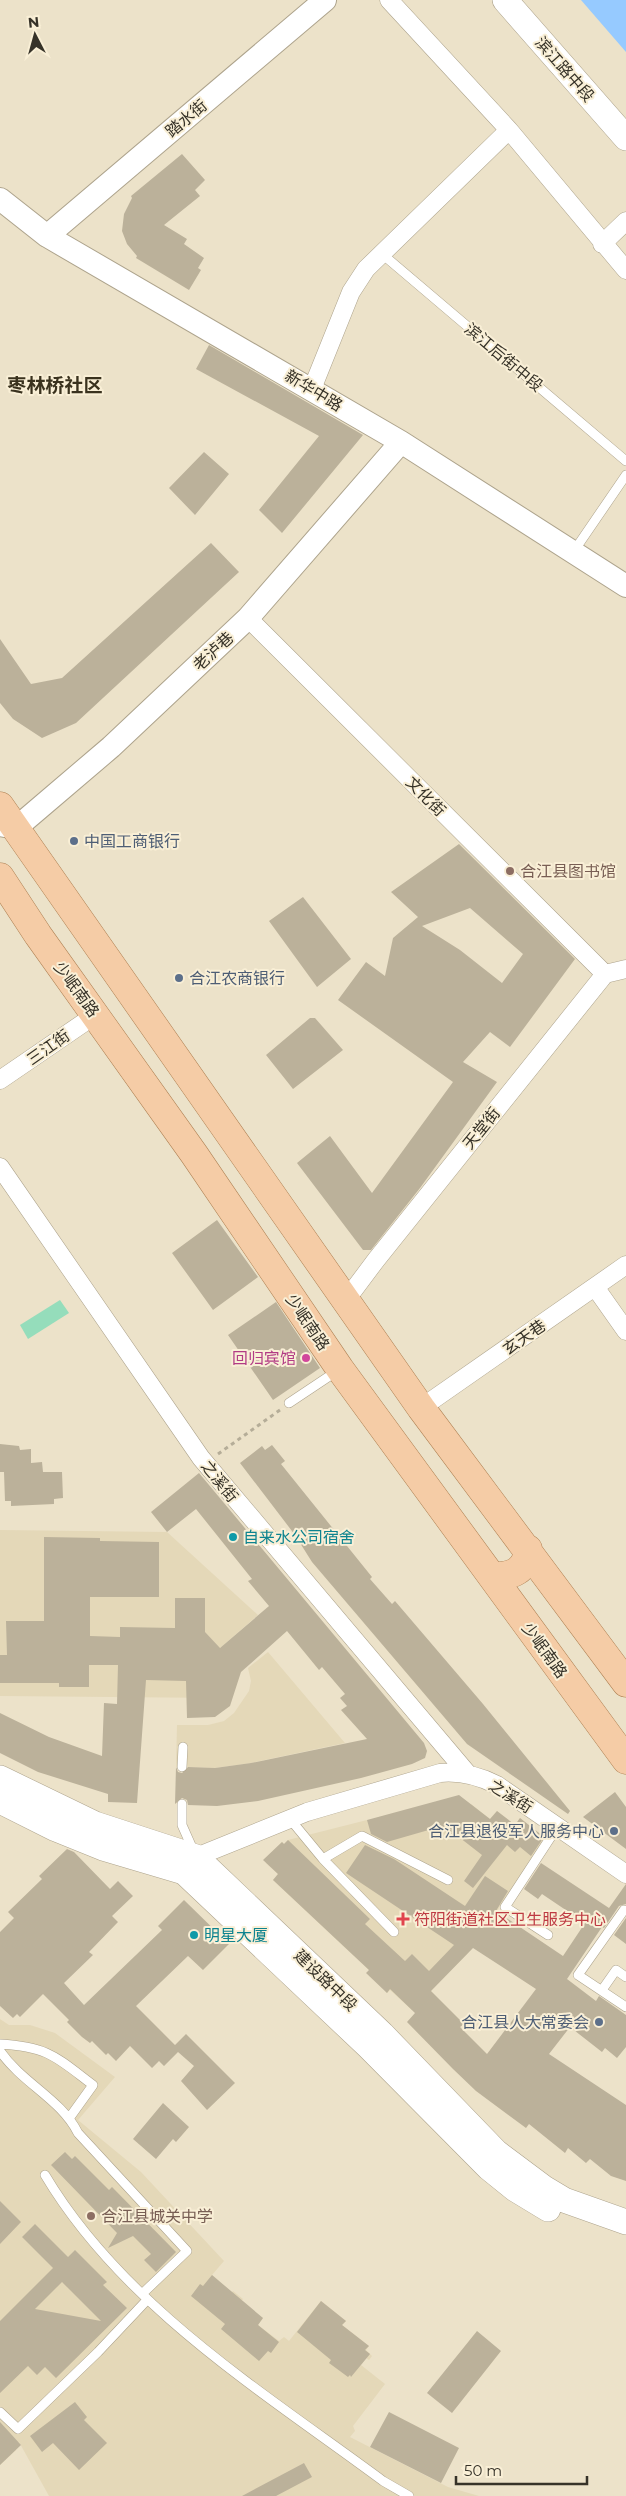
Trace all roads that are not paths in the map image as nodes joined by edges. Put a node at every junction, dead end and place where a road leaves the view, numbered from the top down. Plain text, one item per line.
1 (325, 0) edge
2 (389, 0) edge
3 (505, 0) edge
4 (509, 130) junction
5 (626, 138) edge
6 (0, 199) edge
7 (626, 221) edge
8 (47, 236) junction
9 (602, 244) junction
10 (381, 253) junction
11 (626, 270) edge
12 (312, 389) junction
13 (401, 442) junction
14 (626, 462) edge
15 (626, 475) edge
16 (572, 554) junction
17 (626, 586) edge
18 (248, 618) junction
19 (0, 806) edge
20 (8, 826) edge
21 (0, 877) edge
22 (75, 912) junction
23 (38, 935) junction
24 (626, 969) edge
25 (604, 974) junction
26 (95, 1014) junction
27 (0, 1080) edge
28 (0, 1167) edge
29 (626, 1265) edge
30 (595, 1287) junction
31 (346, 1300) junction
32 (626, 1331) edge
33 (340, 1369) junction
34 (289, 1403) road end
35 (421, 1408) junction
36 (528, 1549) junction
37 (492, 1576) junction
38 (626, 1683) edge
39 (183, 1747) dead end
40 (626, 1760) edge
41 (182, 1767) dead end
42 (467, 1774) junction
43 (0, 1778) edge
44 (0, 1801) edge
45 (182, 1804) dead end
46 (290, 1819) junction
47 (558, 1826) junction
48 (323, 1859) junction
49 (190, 1864) junction
50 (626, 1874) edge
51 (448, 1880) dead end
52 (624, 1910) dead end
53 (394, 1932) dead end
54 (548, 1935) dead end
55 (626, 1977) edge
56 (602, 1990) junction
57 (626, 2007) edge
58 (0, 2044) edge
59 (0, 2051) edge
60 (70, 2117) junction
61 (46, 2175) dead end
62 (626, 2222) edge
63 (626, 2239) edge
64 (144, 2297) junction
65 (0, 2412) edge
66 (409, 2496) edge

1 - 8 street, 踏水街
2 - 4 street
3 - 5 main road, 滨江路中段
4 - 9 street
4 - 10 street
6 - 8 street, 新华中路
7 - 9 street
8 - 12 street, 新华中路
9 - 11 street
10 - 12 street
10 - 14 lane, 滨江后街中段
12 - 13 street, 新华中路
13 - 16 street, 新华中路
13 - 18 street, 老泸巷
15 - 16 lane
16 - 17 street, 新华中路
18 - 20 street, 老泸巷
18 - 25 street, 文化街
19 - 20 main road
20 - 22 main road
21 - 23 main road, 少岷南路
22 - 23 main road
22 - 31 main road
23 - 26 main road, 少岷南路
24 - 25 street
25 - 31 street, 天堂街
26 - 27 street, 三江街
26 - 33 main road, 少岷南路
28 - 42 street, 之溪街
29 - 30 street, 玄天巷
30 - 32 street
30 - 35 street, 玄天巷
31 - 35 main road
33 - 34 lane
33 - 37 main road, 少岷南路
35 - 36 main road
36 - 37 main road
36 - 38 main road
37 - 40 main road, 少岷南路
39 - 41 lane
42 - 46 street, 之溪街
42 - 47 street, 之溪街
43 - 49 main road, 建设路中段
44 - 49 main road, 建设路中段
45 - 49 lane
46 - 48 lane
46 - 49 street, 之溪街
47 - 50 street, 之溪街
47 - 54 lane
48 - 51 lane
48 - 53 lane
49 - 62 main road, 建设路中段
49 - 63 main road, 建设路中段
52 - 56 lane
55 - 56 lane
56 - 57 lane
58 - 60 lane
59 - 60 lane
60 - 64 lane
61 - 64 lane
64 - 65 lane
64 - 66 lane

